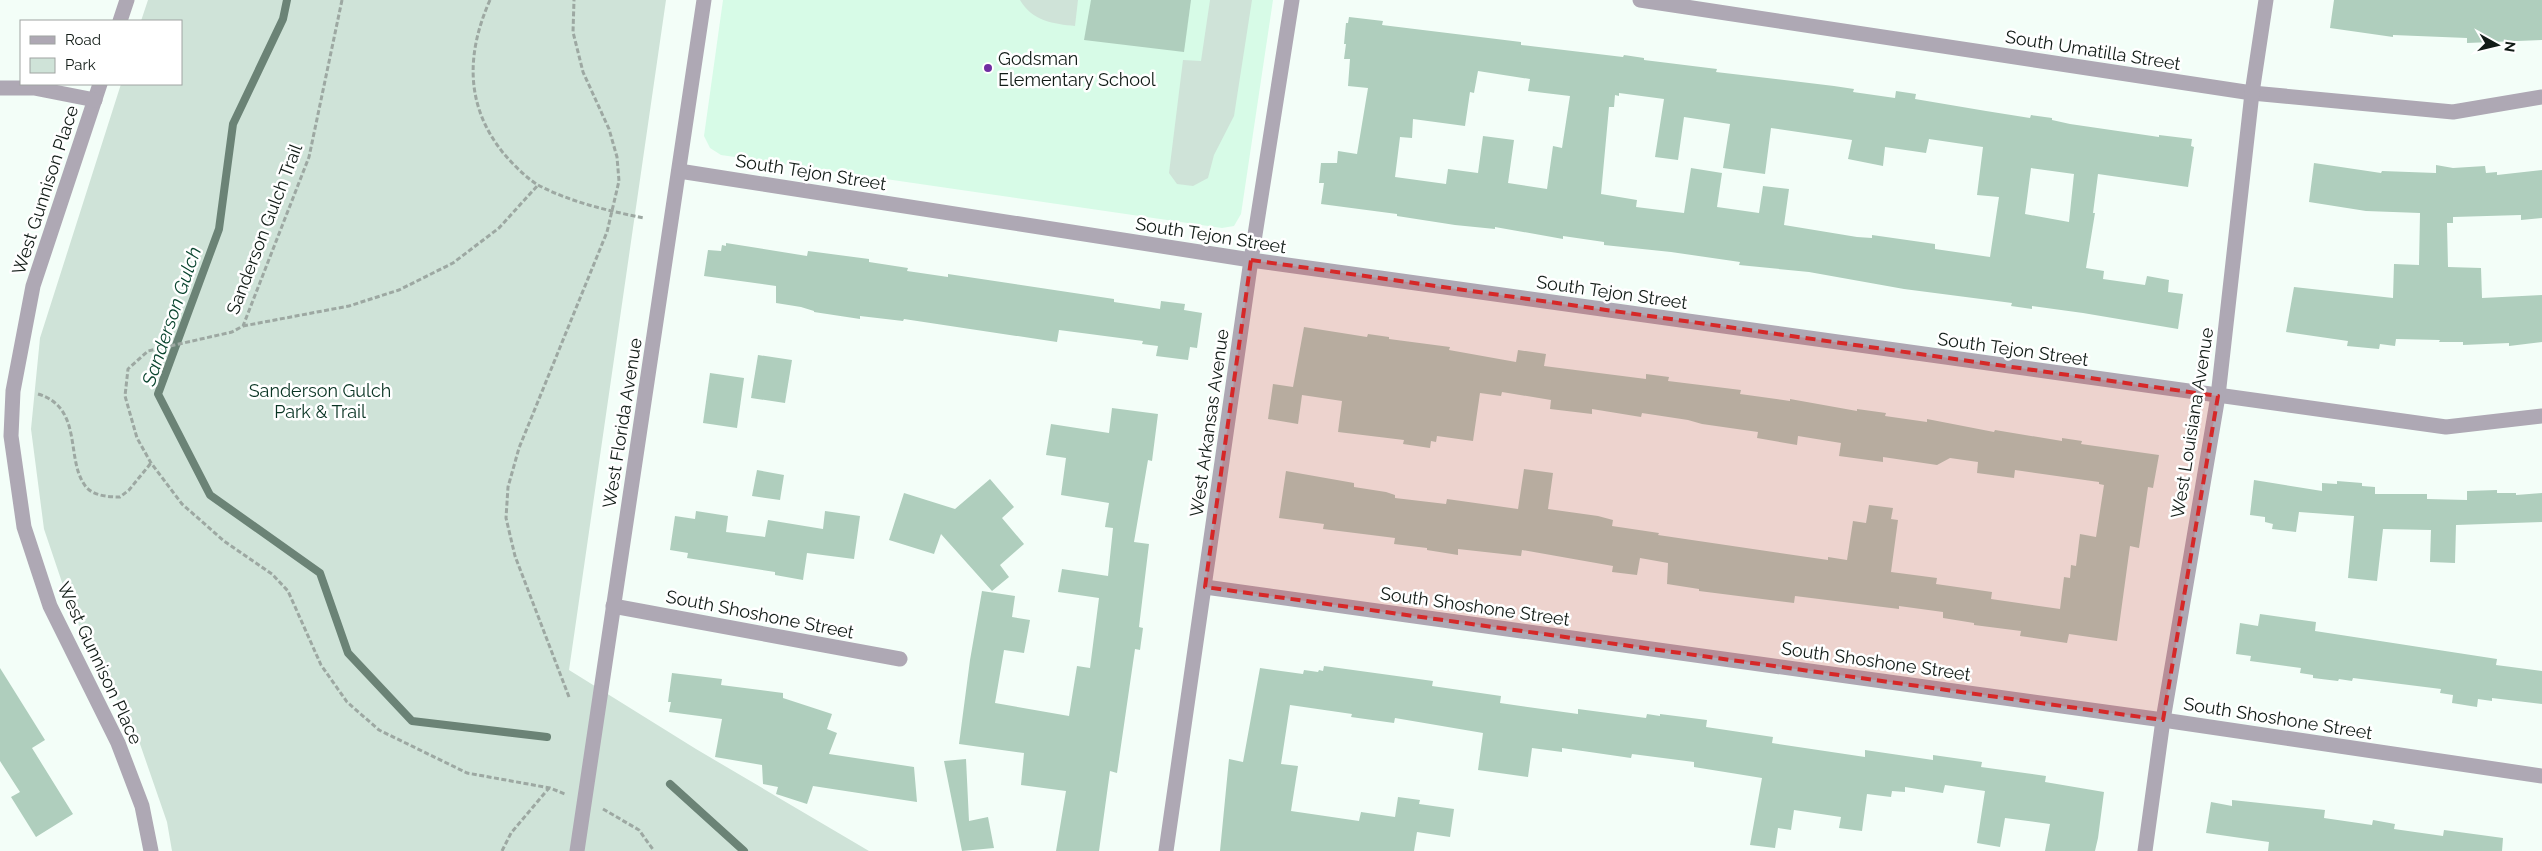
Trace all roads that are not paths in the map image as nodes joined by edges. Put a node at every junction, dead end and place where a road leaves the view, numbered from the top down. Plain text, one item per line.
1 (127, 0) edge
2 (704, 0) edge
3 (1292, 0) edge
4 (1640, 0) edge
5 (2266, 0) edge
6 (120, 20) edge
7 (100, 85) edge
8 (0, 88) edge
9 (2252, 93) junction
10 (2542, 97) edge
11 (95, 100) junction
12 (679, 171) junction
13 (1251, 260) junction
14 (2218, 396) junction
15 (2542, 416) edge
16 (5, 438) edge
17 (1205, 587) junction
18 (613, 606) junction
19 (900, 659) dead end
20 (2163, 720) junction
21 (2542, 776) edge
22 (151, 851) edge
23 (577, 851) edge
24 (1166, 851) edge
25 (2145, 851) edge

1 - 6 street
2 - 12 street, West Florida Avenue
3 - 13 street, West Arkansas Avenue
4 - 9 street, South Umatilla Street
5 - 9 street, West Louisiana Avenue
7 - 11 street, West Gunnison Place
8 - 11 street
9 - 10 street, South Umatilla Street
9 - 14 street, West Louisiana Avenue
11 - 16 street, West Gunnison Place
12 - 13 street, South Tejon Street
12 - 18 street, West Florida Avenue
13 - 14 street, South Tejon Street
13 - 17 street, West Arkansas Avenue
14 - 15 street, South Tejon Street
14 - 20 street, West Louisiana Avenue
16 - 22 street, West Gunnison Place
17 - 20 street, South Shoshone Street
17 - 24 street, West Arkansas Avenue
18 - 19 street, South Shoshone Street
18 - 23 street, West Florida Avenue
20 - 21 street, South Shoshone Street
20 - 25 street, West Louisiana Avenue

